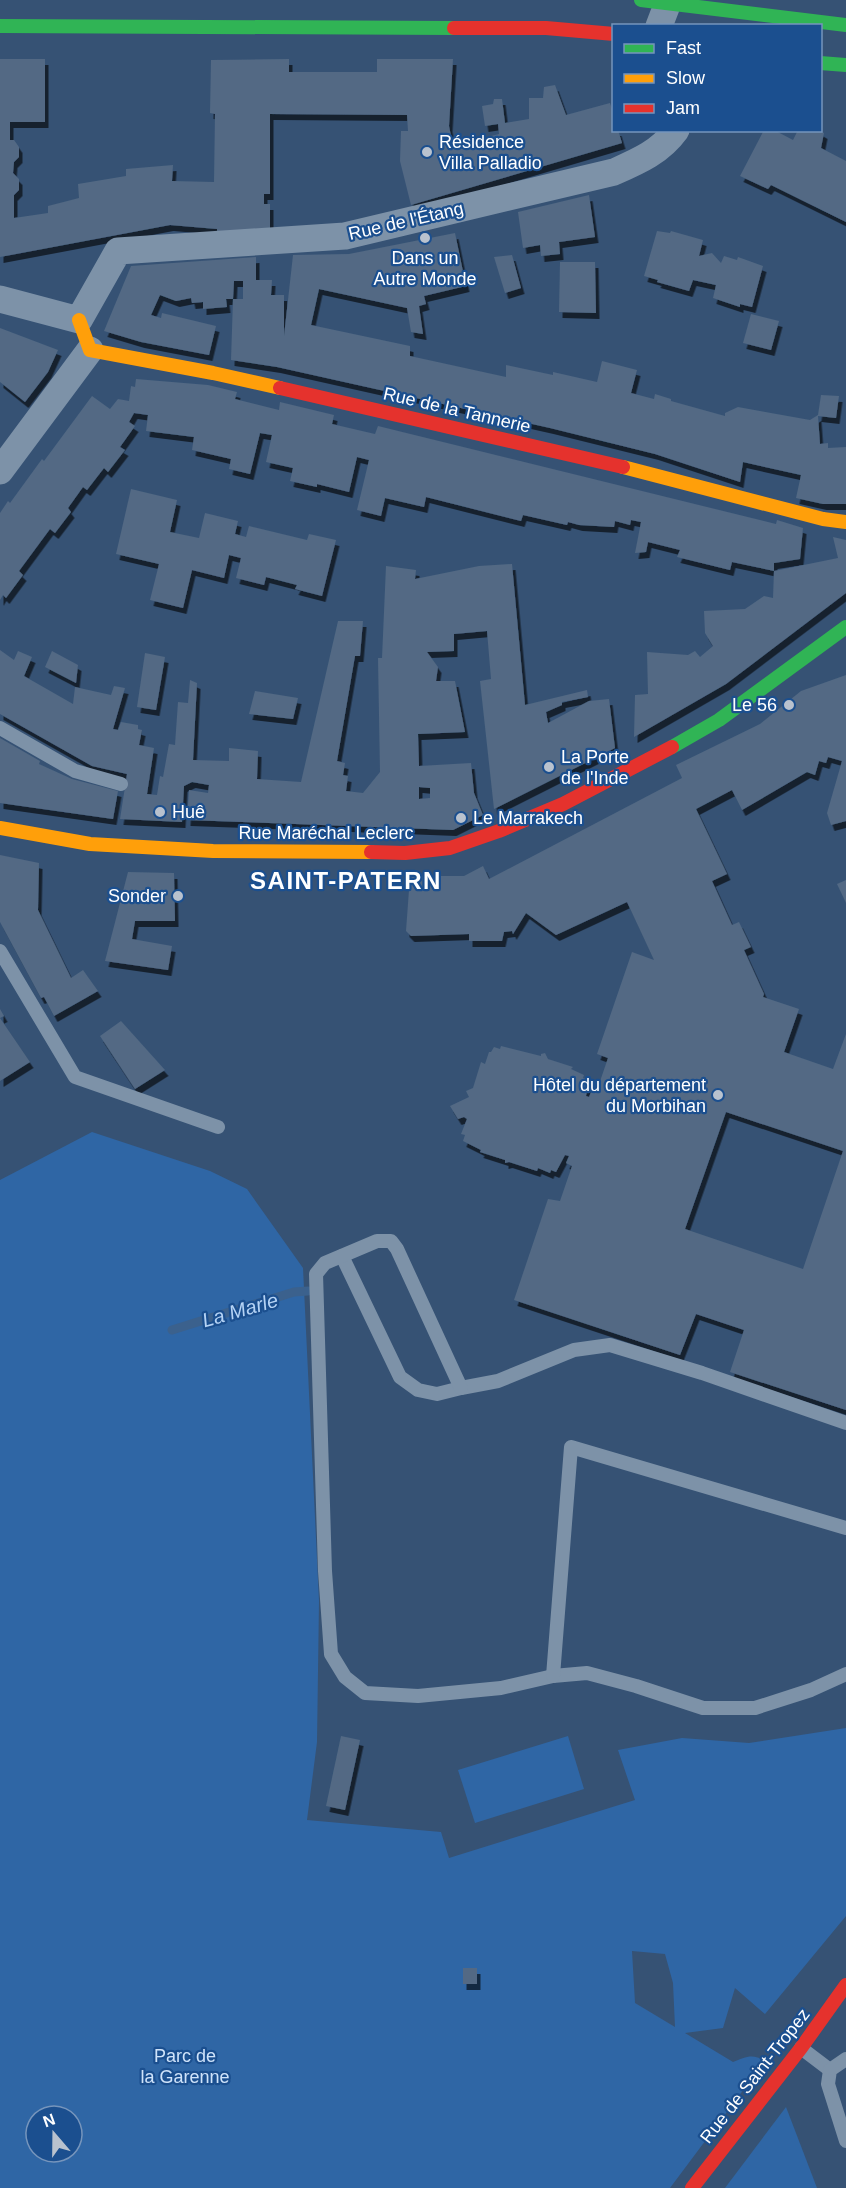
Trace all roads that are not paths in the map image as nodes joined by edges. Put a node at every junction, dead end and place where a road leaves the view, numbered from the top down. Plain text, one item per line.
1 (641, 0) edge
2 (665, 9) edge
3 (722, 11) edge
4 (0, 26) edge
5 (846, 26) edge
6 (612, 34) edge
7 (822, 63) edge
8 (846, 65) edge
9 (675, 132) edge
10 (0, 299) edge
11 (79, 320) junction
12 (90, 350) junction
13 (0, 471) edge
14 (846, 522) edge
15 (846, 627) edge
16 (0, 728) edge
17 (121, 784) dead end
18 (0, 828) edge
19 (0, 951) edge
20 (218, 1127) dead end
21 (342, 1256) junction
22 (460, 1388) junction
23 (846, 1423) edge
24 (846, 1528) edge
25 (846, 1674) edge
26 (554, 1676) junction
27 (846, 1985) edge
28 (801, 2048) junction
29 (846, 2059) edge
30 (830, 2070) junction
31 (846, 2141) edge
32 (692, 2188) edge

1 - 2 street
2 - 3 street
3 - 5 street
4 - 6 street
7 - 8 street
9 - 11 street, Rue de l'Étang
10 - 11 street
11 - 12 street
12 - 13 street
12 - 14 street, Rue de la Tannerie
15 - 18 street, Rue Maréchal Leclerc
16 - 17 lane
19 - 20 lane
21 - 22 lane
21 - 22 lane
21 - 26 lane
22 - 23 lane
24 - 26 lane
25 - 26 lane
27 - 28 street, Rue de Saint-Tropez
28 - 30 lane
28 - 32 street, Rue de Saint-Tropez
29 - 30 lane
30 - 31 lane

